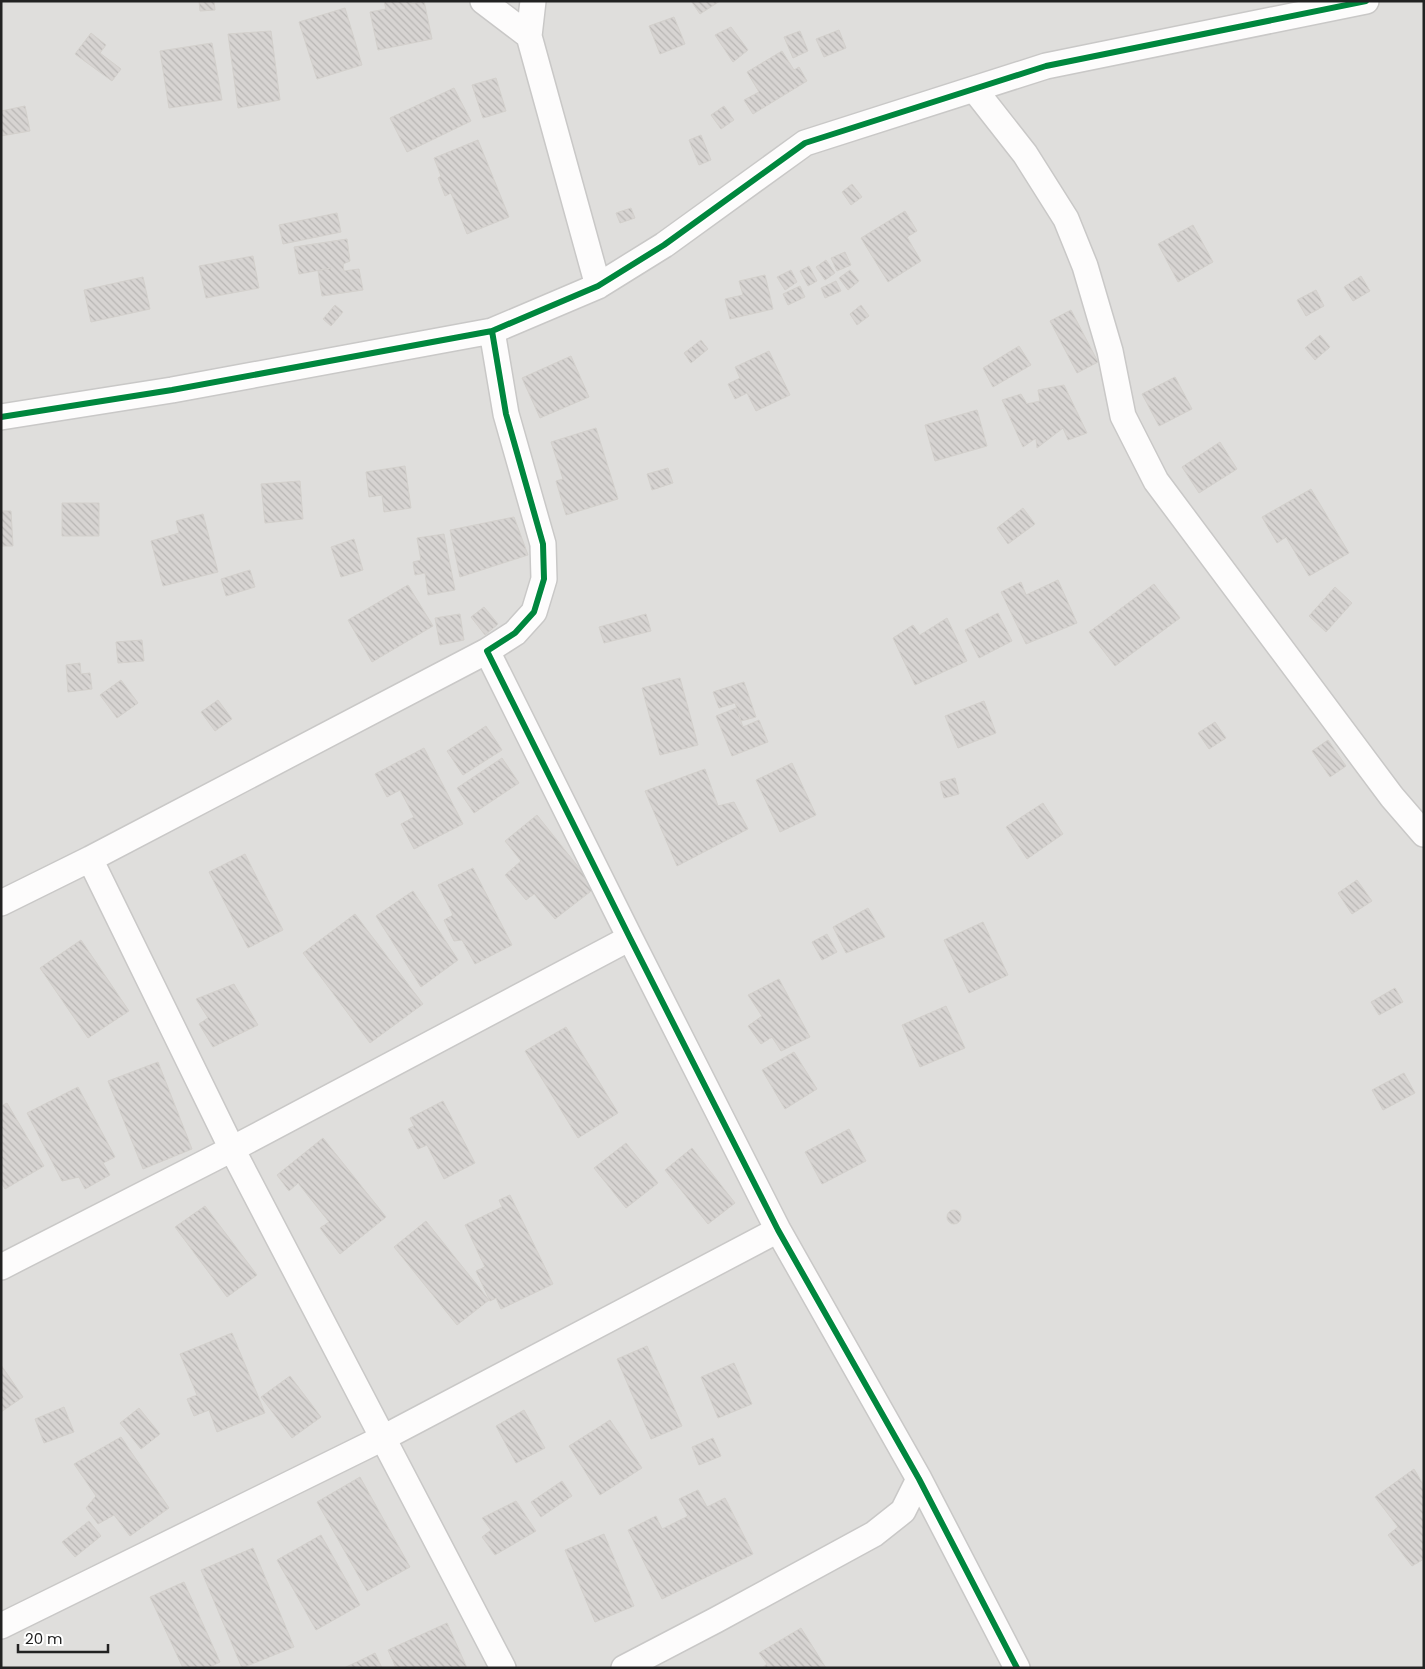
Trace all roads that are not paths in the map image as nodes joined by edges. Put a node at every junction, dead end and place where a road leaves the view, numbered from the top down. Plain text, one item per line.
1 (483, 1) edge
2 (534, 1) edge
3 (1366, 1) edge
4 (529, 36) junction
5 (974, 89) junction
6 (598, 286) junction
7 (492, 332) junction
8 (1, 417) edge
9 (487, 651) junction
10 (1424, 834) edge
11 (90, 859) junction
12 (1, 903) edge
13 (630, 938) junction
14 (232, 1149) junction
15 (778, 1230) junction
16 (1, 1267) edge
17 (383, 1438) junction
18 (920, 1479) junction
19 (1, 1626) edge
20 (503, 1668) edge
21 (624, 1668) edge
22 (1017, 1668) edge

1 - 4 street
2 - 4 street
3 - 5 street
4 - 6 street
5 - 6 street
5 - 10 street
6 - 7 street
7 - 8 street
7 - 9 street
9 - 11 street
9 - 13 street
11 - 12 street
11 - 14 street
13 - 14 street
13 - 15 street
14 - 16 street
14 - 17 street
15 - 17 street
15 - 18 street
17 - 19 street
17 - 20 street
18 - 21 street
18 - 22 street

